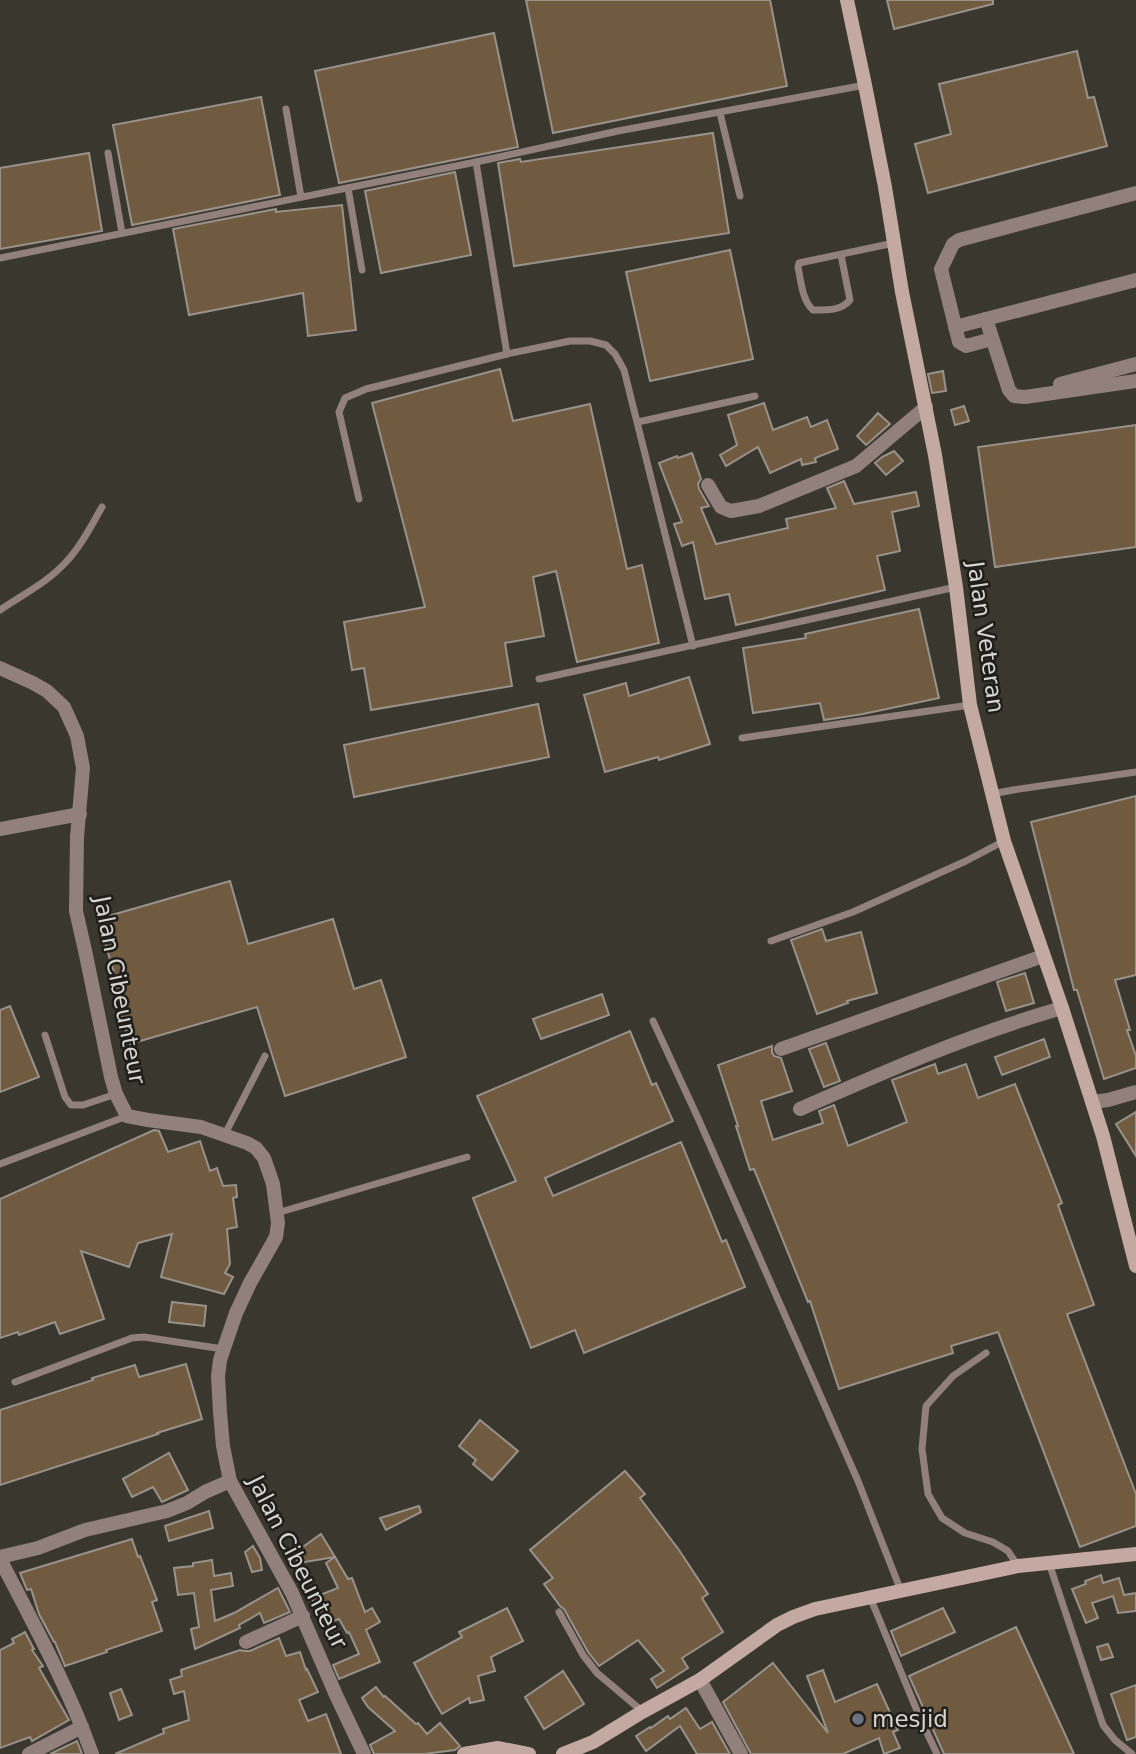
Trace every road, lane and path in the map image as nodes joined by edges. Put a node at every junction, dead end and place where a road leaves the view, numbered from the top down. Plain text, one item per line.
1 (847, 0) edge
2 (865, 85) junction
3 (285, 109) dead end
4 (720, 113) junction
5 (108, 153) dead end
6 (476, 162) junction
7 (348, 188) junction
8 (1136, 193) edge
9 (740, 196) dead end
10 (301, 197) junction
11 (122, 233) junction
12 (894, 243) junction
13 (841, 255) junction
14 (0, 258) edge
15 (362, 270) dead end
16 (1136, 279) edge
17 (986, 319) junction
18 (955, 327) junction
19 (992, 340) junction
20 (508, 354) junction
21 (1136, 364) edge
22 (1136, 381) edge
23 (755, 396) dead end
24 (1014, 396) junction
25 (926, 407) junction
26 (638, 422) junction
27 (708, 485) dead end
28 (359, 499) dead end
29 (102, 508) dead end
30 (956, 587) junction
31 (0, 610) edge
32 (693, 646) junction
33 (0, 668) edge
34 (539, 679) dead end
35 (970, 705) junction
36 (742, 738) dead end
37 (1136, 772) edge
38 (992, 794) junction
39 (80, 814) junction
40 (0, 829) edge
41 (1004, 841) junction
42 (771, 941) dead end
43 (1043, 956) junction
44 (1062, 1008) junction
45 (653, 1021) dead end
46 (45, 1035) dead end
47 (781, 1049) dead end
48 (265, 1056) dead end
49 (1136, 1092) edge
50 (116, 1094) junction
51 (1092, 1102) junction
52 (800, 1109) dead end
53 (127, 1116) junction
54 (225, 1134) junction
55 (467, 1157) dead end
56 (0, 1164) edge
57 (277, 1213) junction
58 (1136, 1266) edge
59 (223, 1349) junction
60 (986, 1353) dead end
61 (15, 1382) dead end
62 (230, 1481) junction
63 (1136, 1554) edge
64 (0, 1558) edge
65 (1048, 1563) junction
66 (1018, 1566) junction
67 (901, 1591) junction
68 (869, 1597) junction
69 (559, 1612) dead end
70 (303, 1616) junction
71 (246, 1642) dead end
72 (700, 1680) junction
73 (642, 1712) junction
74 (82, 1727) junction
75 (29, 1754) edge
76 (92, 1754) edge
77 (364, 1754) edge
78 (464, 1754) edge
79 (529, 1754) edge
80 (563, 1754) edge
81 (741, 1754) edge
82 (937, 1754) edge
83 (1132, 1754) edge

1 - 2 main road, Jalan Veteran
2 - 4 lane
2 - 12 main road, Jalan Veteran
3 - 10 lane
4 - 6 lane
4 - 9 lane
5 - 11 lane
6 - 7 lane
6 - 20 lane
7 - 10 lane
7 - 15 lane
8 - 18 street
10 - 11 lane
11 - 14 lane
12 - 13 lane
12 - 25 main road, Jalan Veteran
13 - 13 lane
16 - 17 street
17 - 18 street
17 - 19 street
18 - 19 street
19 - 24 street
20 - 26 lane
20 - 28 lane
21 - 24 street
22 - 24 street
23 - 26 lane
25 - 27 street
25 - 30 main road, Jalan Veteran
26 - 32 lane
29 - 31 lane
30 - 32 lane
30 - 35 main road, Jalan Veteran
32 - 34 lane
33 - 39 street, Jalan Cibeunteur
35 - 36 lane
35 - 38 main road, Jalan Veteran
37 - 38 lane
38 - 41 main road, Jalan Veteran
39 - 40 street
39 - 50 street, Jalan Cibeunteur
41 - 42 lane
41 - 43 main road, Jalan Veteran
43 - 44 main road, Jalan Veteran
43 - 47 street
44 - 51 main road, Jalan Veteran
44 - 52 street
45 - 67 lane
46 - 50 lane
48 - 54 lane
49 - 51 street
50 - 53 street, Jalan Cibeunteur
51 - 58 main road, Jalan Veteran
53 - 54 street, Jalan Cibeunteur
53 - 56 lane
54 - 57 street, Jalan Cibeunteur
55 - 57 lane
57 - 59 street, Jalan Cibeunteur
59 - 61 lane
59 - 62 street, Jalan Cibeunteur
60 - 66 lane
62 - 64 street
62 - 70 street, Jalan Cibeunteur
63 - 65 main road
64 - 74 street
65 - 66 main road
65 - 83 lane
66 - 67 main road
67 - 68 main road
68 - 72 main road
68 - 82 lane
69 - 73 lane
70 - 71 street
70 - 77 street, Jalan Cibeunteur
72 - 73 main road
72 - 81 street
73 - 80 main road
74 - 75 street
74 - 76 street
78 - 79 main road

